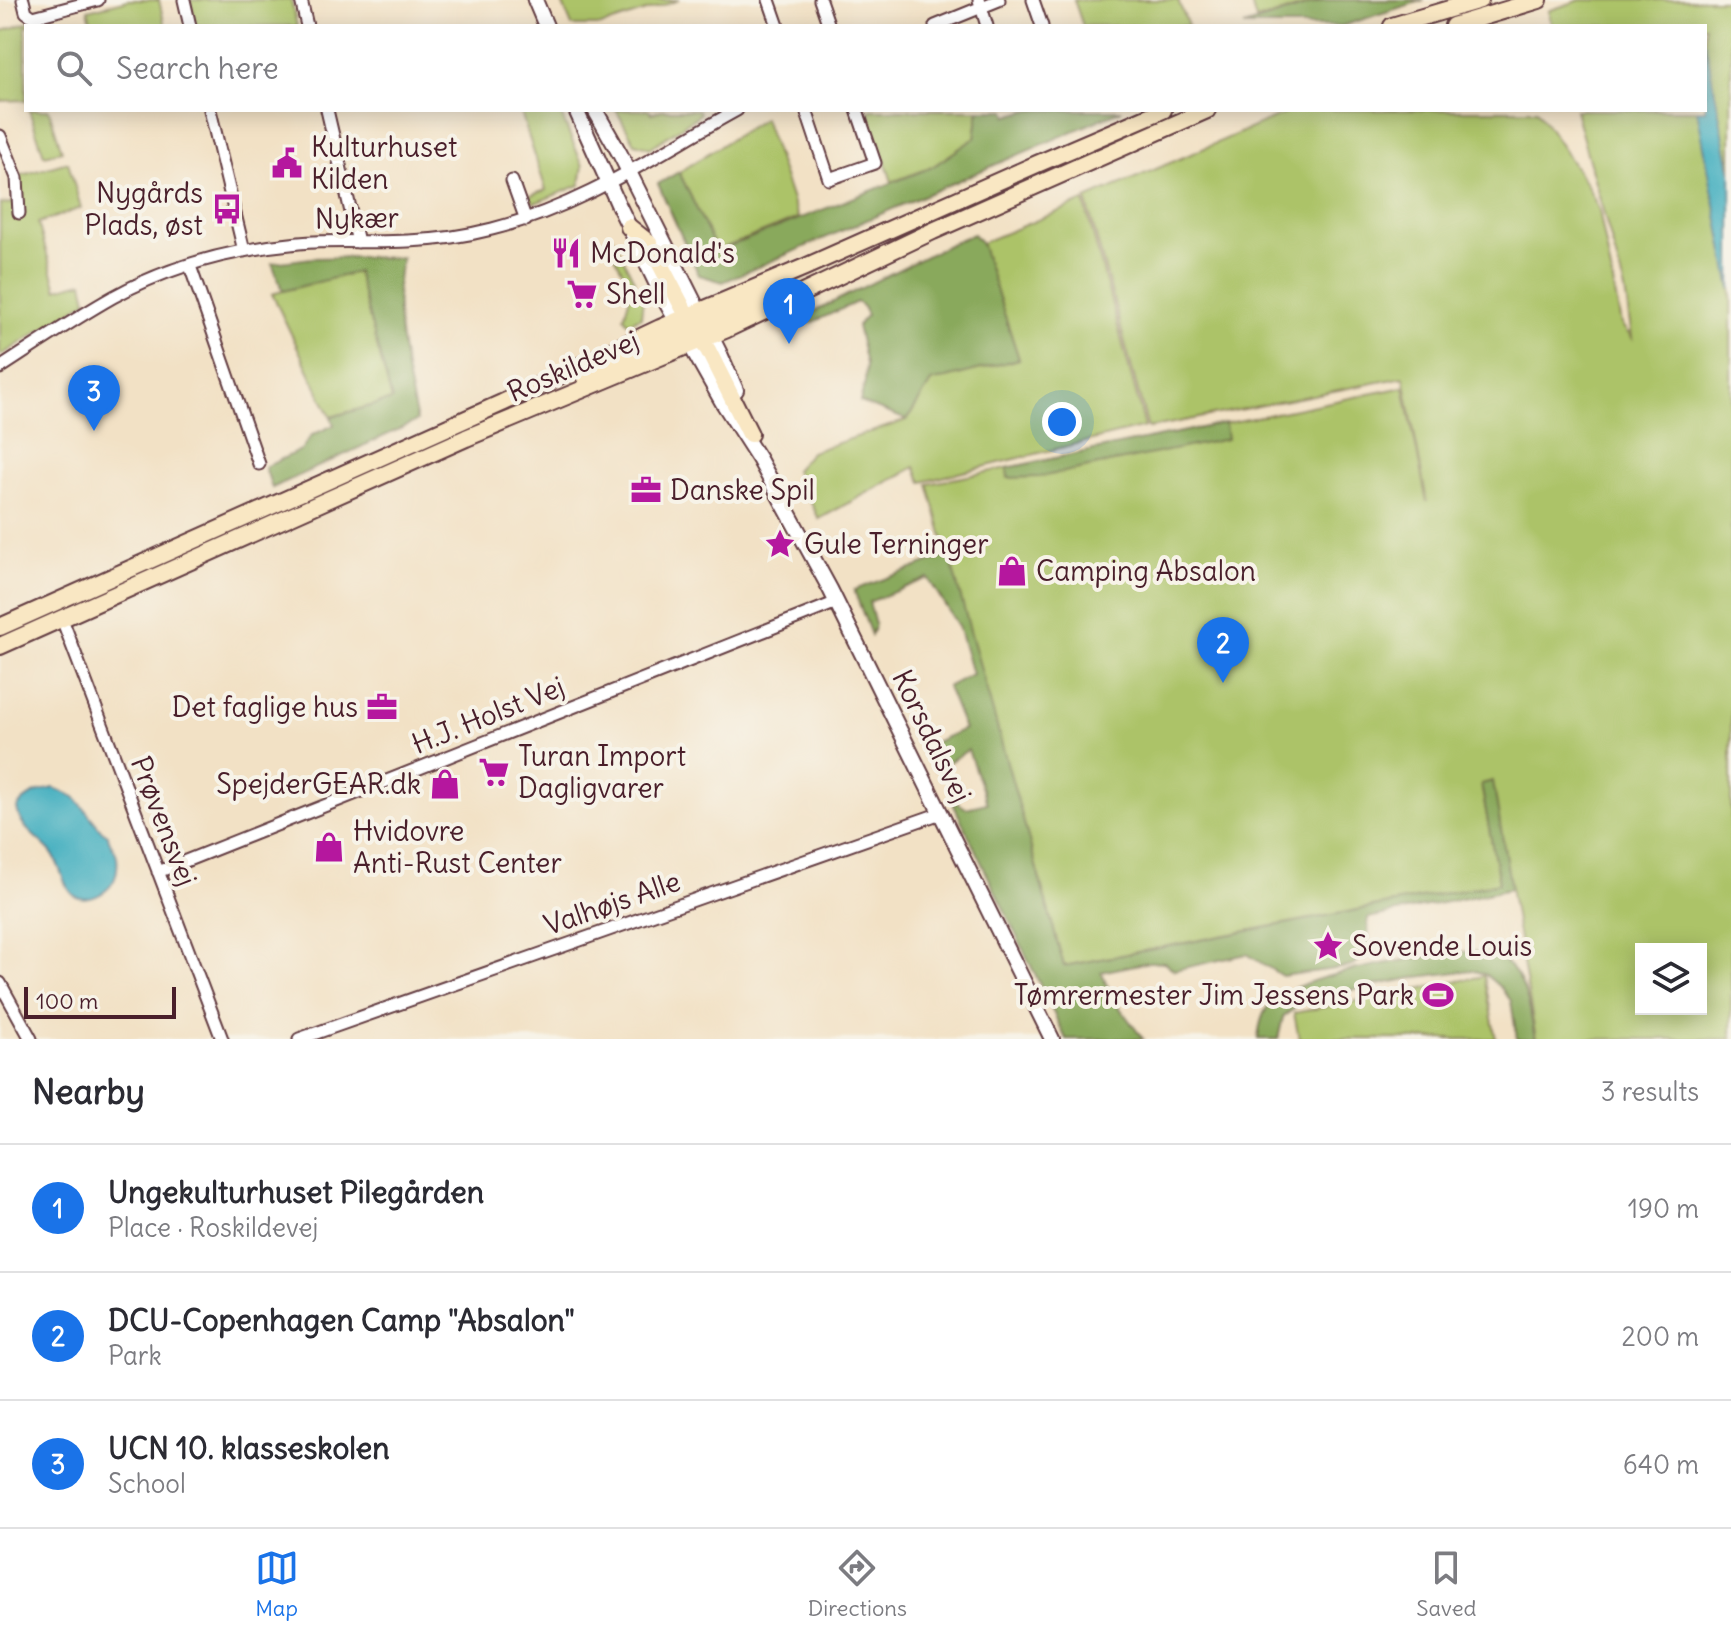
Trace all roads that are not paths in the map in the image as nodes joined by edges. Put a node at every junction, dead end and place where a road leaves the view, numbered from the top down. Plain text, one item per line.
1 (23, 0) edge
2 (98, 0) edge
3 (184, 0) edge
4 (301, 0) edge
5 (535, 0) edge
6 (769, 0) edge
7 (820, 0) edge
8 (999, 0) edge
9 (1033, 0) edge
10 (1480, 0) edge
11 (1539, 0) edge
12 (980, 4) edge
13 (190, 24) edge
14 (307, 24) edge
15 (545, 24) edge
16 (777, 24) edge
17 (828, 24) edge
18 (939, 24) edge
19 (986, 24) edge
20 (1041, 24) edge
21 (1399, 24) edge
22 (1460, 24) edge
23 (210, 112) edge
24 (327, 112) edge
25 (577, 112) edge
26 (596, 112) edge
27 (733, 112) edge
28 (807, 112) edge
29 (858, 112) edge
30 (1158, 112) edge
31 (1202, 112) edge
32 (0, 136) edge
33 (629, 174) junction
34 (512, 181) dead end
35 (609, 184) junction
36 (19, 213) dead end
37 (526, 220) junction
38 (629, 227) joint
39 (358, 242) junction
40 (244, 251) junction
41 (190, 266) junction
42 (693, 328) junction
43 (0, 368) edge
44 (750, 434) joint
45 (759, 459) junction
46 (259, 464) dead end
47 (837, 602) junction
48 (62, 619) junction
49 (0, 627) edge
50 (0, 646) edge
51 (941, 813) junction
52 (158, 872) junction
53 (0, 983) edge
54 (31, 1039) edge
55 (222, 1039) edge
56 (299, 1039) edge
57 (1052, 1039) edge

1 - 2 street
3 - 13 street
4 - 14 street
5 - 15 street
6 - 16 street
7 - 17 street
8 - 12 street
9 - 20 street
10 - 21 main road
11 - 22 main road
12 - 18 street
12 - 19 street
23 - 40 street
24 - 39 street
25 - 35 street
26 - 33 street, Korsdalsvej
27 - 33 street, Nykær
28 - 29 street
30 - 42 main road
31 - 42 main road, Roskildevej
32 - 36 street
33 - 35 street, Nykær
33 - 42 street, Korsdalsvej
34 - 37 street
35 - 37 street, Nykær
35 - 38 street
37 - 39 street, Nykær
38 - 42 main road
39 - 40 street, Nykær
40 - 41 street, Nykær
41 - 43 street, Nykær
41 - 46 street
42 - 44 main road
42 - 45 street, Korsdalsvej
42 - 48 main road, Roskildevej
42 - 49 main road, Roskildevej
44 - 45 street, Korsdalsvej
45 - 47 street, Korsdalsvej
47 - 51 street, Korsdalsvej
47 - 52 street, H.J. Holst Vej
48 - 50 main road, Roskildevej
48 - 52 street, Prøvensvej
51 - 56 street, Valhøjs Alle
51 - 57 street, Korsdalsvej
52 - 55 street, Prøvensvej
53 - 54 street

